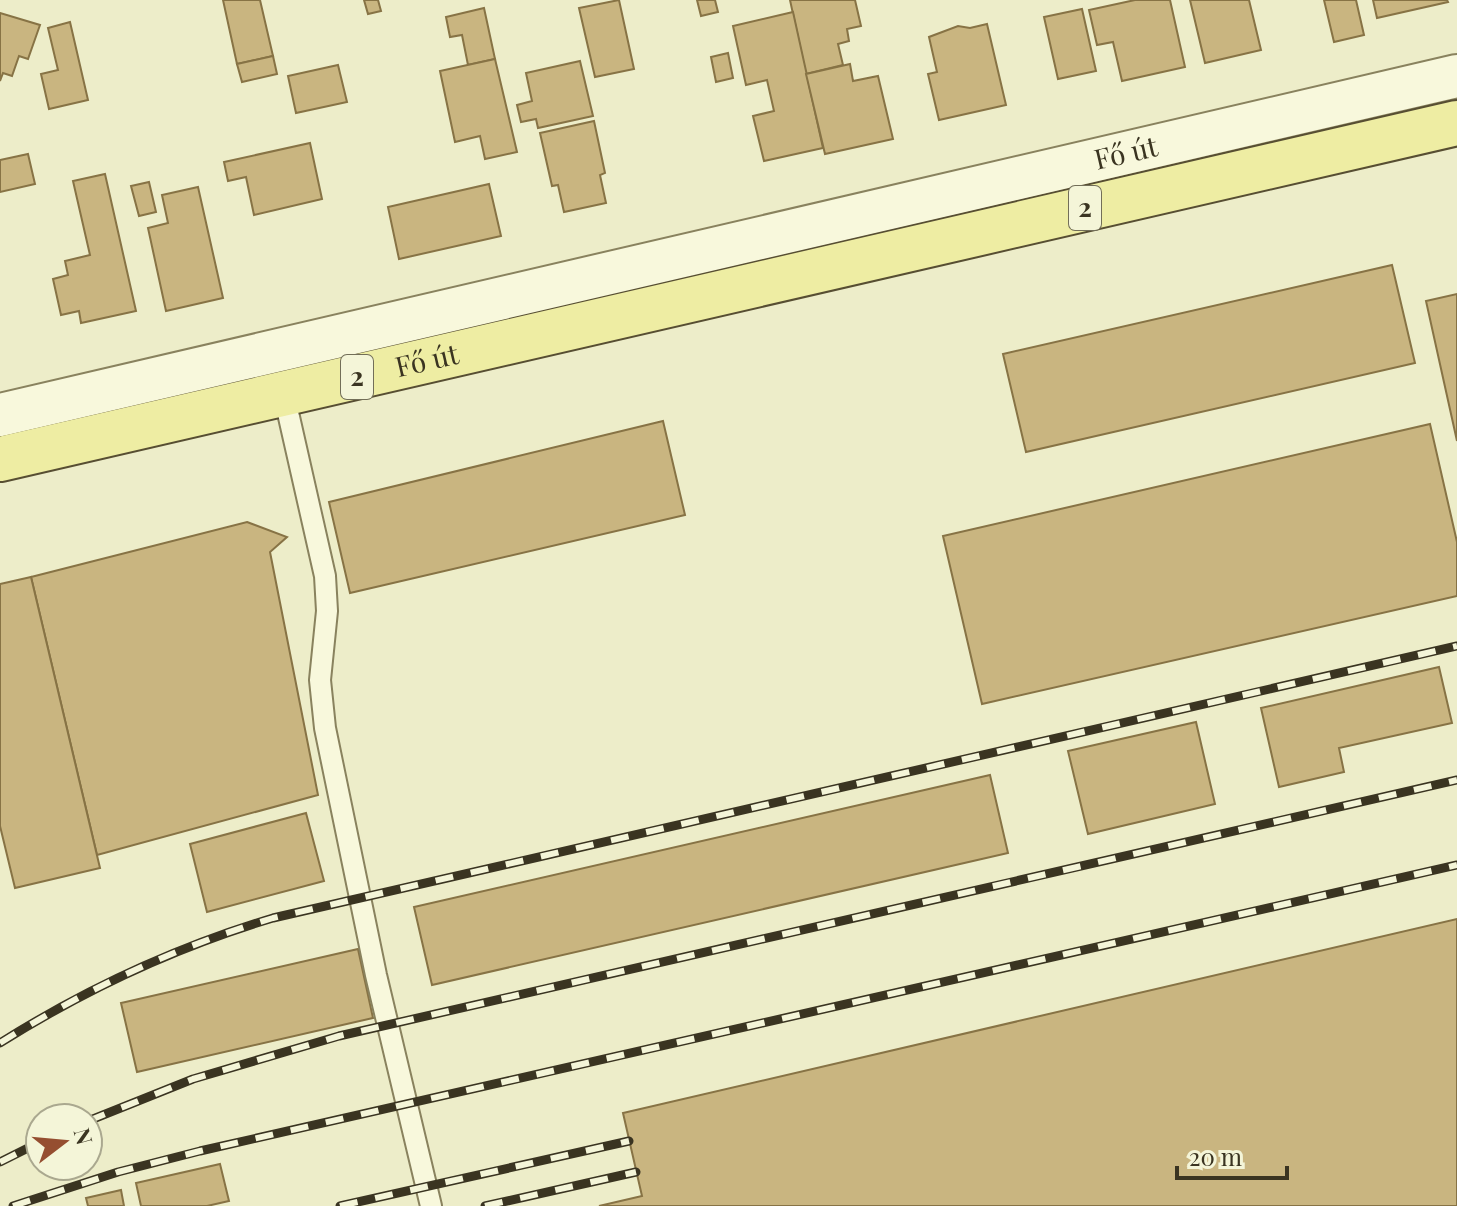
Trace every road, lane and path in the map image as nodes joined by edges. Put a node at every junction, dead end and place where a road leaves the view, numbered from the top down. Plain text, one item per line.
1 (1457, 76) edge
2 (1457, 123) edge
3 (707, 272) junction
4 (284, 395) junction
5 (0, 415) edge
6 (0, 459) edge
7 (431, 1206) edge

1 - 3 street, Fő út
2 - 3 main road, Fő út / 2
3 - 4 main road, Fő út / 2
3 - 5 street, Fő út
4 - 6 main road, Fő út / 2
4 - 7 lane

